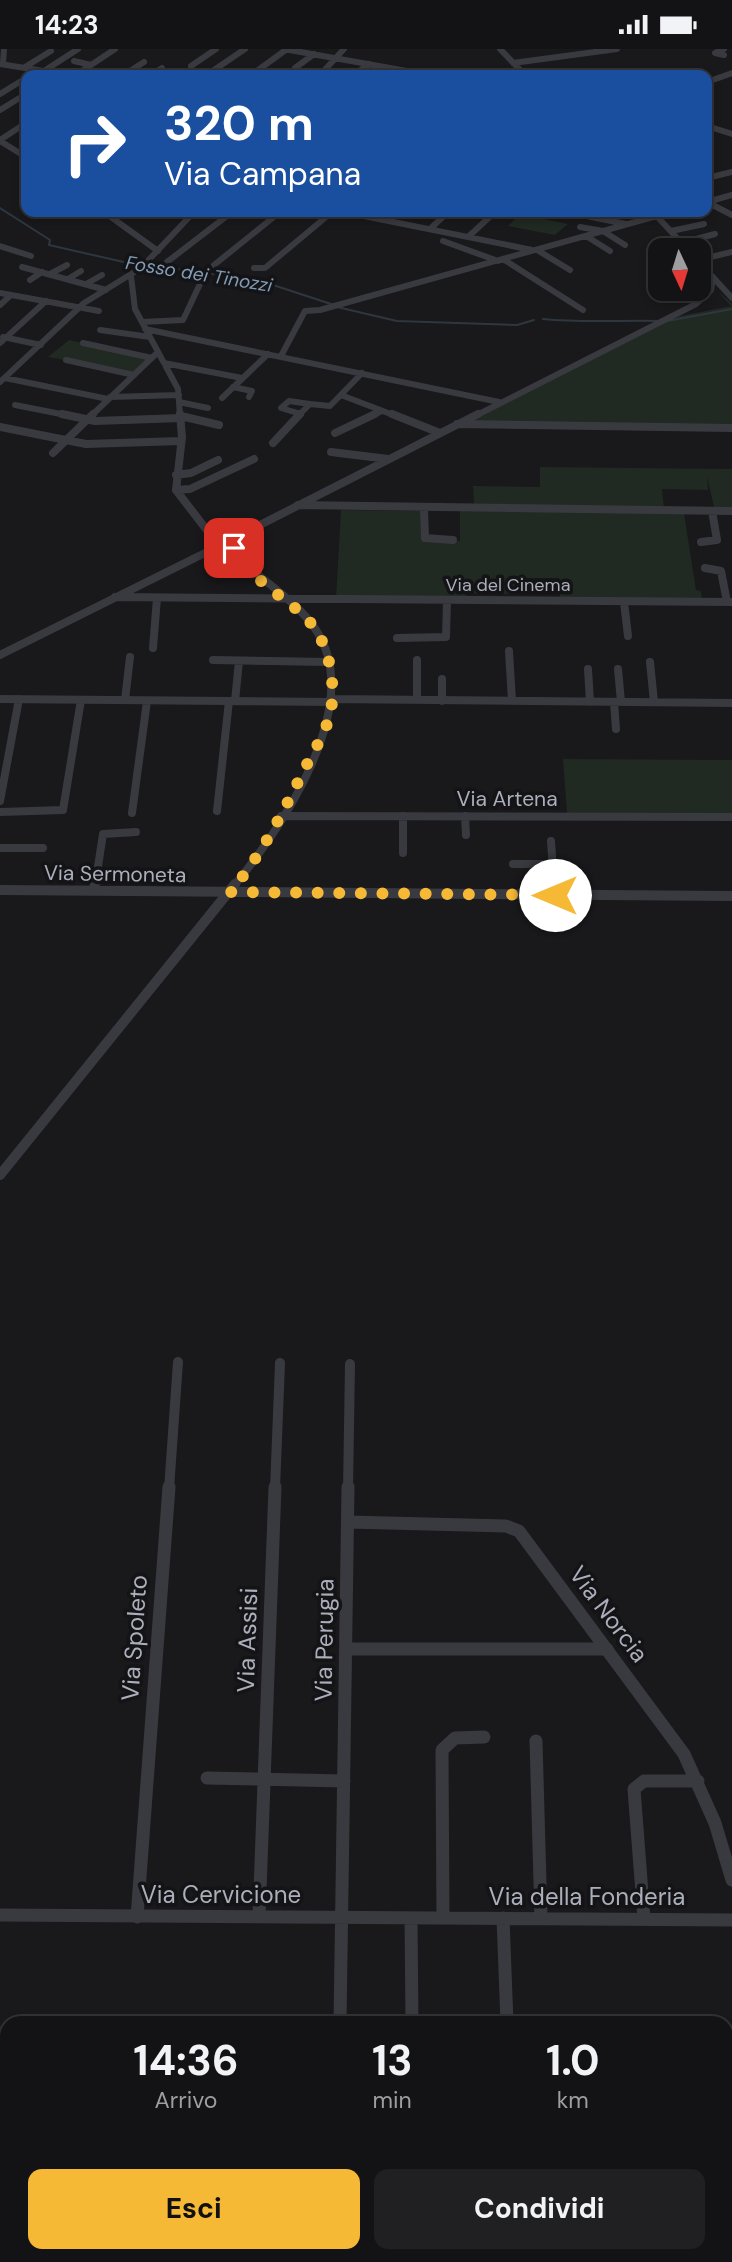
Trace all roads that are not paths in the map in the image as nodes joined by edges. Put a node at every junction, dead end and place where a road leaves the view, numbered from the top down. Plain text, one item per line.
1 (5, 49) edge
2 (78, 49) edge
3 (115, 49) edge
4 (216, 49) edge
5 (245, 49) edge
6 (285, 49) edge
7 (344, 49) edge
8 (500, 49) edge
9 (617, 49) edge
10 (51, 51) dead end
11 (724, 52) edge
12 (713, 53) dead end
13 (314, 54) junction
14 (336, 58) junction
15 (74, 61) dead end
16 (144, 62) dead end
17 (513, 63) junction
18 (1, 64) edge
19 (369, 64) junction
20 (91, 65) junction
21 (191, 66) dead end
22 (25, 67) junction
23 (162, 68) dead end
24 (295, 68) dead end
25 (396, 69) joint
26 (41, 70) joint
27 (84, 70) edge
28 (132, 70) edge
29 (159, 70) edge
30 (214, 70) edge
31 (258, 70) edge
32 (325, 70) edge
33 (361, 70) edge
34 (401, 70) edge
35 (520, 70) edge
36 (732, 73) edge
37 (21, 80) edge
38 (712, 80) edge
39 (0, 94) edge
40 (21, 97) edge
41 (0, 110) edge
42 (21, 127) edge
43 (712, 128) edge
44 (732, 134) edge
45 (1, 142) edge
46 (21, 147) edge
47 (21, 154) edge
48 (732, 172) edge
49 (712, 178) edge
50 (732, 195) edge
51 (712, 201) edge
52 (712, 205) edge
53 (732, 215) edge
54 (111, 217) edge
55 (189, 217) edge
56 (226, 217) edge
57 (276, 217) edge
58 (279, 217) edge
59 (326, 217) edge
60 (374, 217) edge
61 (390, 217) edge
62 (443, 217) edge
63 (490, 217) edge
64 (592, 217) edge
65 (646, 217) edge
66 (657, 217) edge
67 (386, 220) junction
68 (286, 221) dead end
69 (628, 224) junction
70 (704, 224) dead end
71 (580, 227) dead end
72 (430, 229) junction
73 (603, 231) junction
74 (671, 231) junction
75 (715, 234) dead end
76 (556, 235) dead end
77 (586, 236) junction
78 (468, 237) junction
79 (677, 238) edge
80 (700, 238) edge
81 (575, 239) junction
82 (443, 241) dead end
83 (625, 245) dead end
84 (0, 246) edge
85 (536, 250) junction
86 (158, 251) junction
87 (610, 251) dead end
88 (732, 252) edge
89 (31, 255) dead end
90 (711, 258) edge
91 (501, 260) junction
92 (167, 262) dead end
93 (67, 265) dead end
94 (215, 265) dead end
95 (22, 267) dead end
96 (254, 268) dead end
97 (570, 270) dead end
98 (81, 271) dead end
99 (46, 273) junction
100 (102, 275) dead end
101 (131, 276) junction
102 (713, 277) joint
103 (68, 279) junction
104 (30, 280) dead end
105 (86, 284) junction
106 (200, 285) dead end
107 (106, 290) junction
108 (0, 293) edge
109 (11, 295) junction
110 (732, 298) edge
111 (46, 301) junction
112 (0, 305) edge
113 (80, 307) junction
114 (583, 310) dead end
115 (99, 311) dead end
116 (144, 325) junction
117 (100, 330) dead end
118 (150, 337) junction
119 (2, 339) edge
120 (83, 343) dead end
121 (41, 345) junction
122 (268, 354) junction
123 (155, 355) junction
124 (281, 356) junction
125 (65, 360) dead end
126 (164, 363) junction
127 (362, 373) junction
128 (134, 375) junction
129 (242, 378) junction
130 (2, 380) edge
131 (233, 387) junction
132 (341, 395) junction
133 (249, 397) dead end
134 (109, 398) junction
135 (222, 398) dead end
136 (179, 399) junction
137 (499, 402) junction
138 (310, 404) junction
139 (15, 405) dead end
140 (208, 408) dead end
141 (382, 411) junction
142 (301, 414) junction
143 (181, 417) junction
144 (87, 420) junction
145 (457, 424) junction
146 (219, 425) dead end
147 (0, 427) edge
148 (732, 428) edge
149 (335, 433) dead end
150 (440, 433) junction
151 (181, 441) junction
152 (65, 442) junction
153 (273, 443) dead end
154 (331, 452) dead end
155 (53, 453) dead end
156 (254, 459) dead end
157 (388, 459) junction
158 (218, 460) dead end
159 (177, 475) junction
160 (176, 490) junction
161 (298, 505) junction
162 (424, 509) junction
163 (712, 511) junction
164 (732, 511) edge
165 (453, 540) dead end
166 (701, 542) dead end
167 (219, 545) junction
168 (234, 545) junction
169 (705, 568) dead end
170 (115, 597) junction
171 (157, 598) junction
172 (285, 600) junction
173 (447, 601) junction
174 (624, 602) junction
175 (730, 602) edge
176 (628, 636) dead end
177 (397, 638) dead end
178 (153, 648) dead end
179 (509, 651) dead end
180 (0, 655) edge
181 (131, 657) dead end
182 (213, 660) dead end
183 (417, 660) dead end
184 (239, 661) junction
185 (328, 662) junction
186 (650, 662) dead end
187 (587, 669) dead end
188 (618, 669) dead end
189 (442, 679) dead end
190 (0, 699) edge
191 (19, 699) junction
192 (81, 700) junction
193 (125, 700) junction
194 (417, 700) junction
195 (147, 701) junction
196 (232, 701) junction
197 (332, 701) junction
198 (442, 701) junction
199 (512, 701) junction
200 (590, 702) junction
201 (617, 702) junction
202 (654, 702) junction
203 (732, 703) edge
204 (616, 729) dead end
205 (0, 801) edge
206 (216, 811) dead end
207 (0, 812) edge
208 (132, 813) dead end
209 (281, 816) junction
210 (403, 816) junction
211 (465, 816) junction
212 (732, 817) edge
213 (136, 832) dead end
214 (466, 835) dead end
215 (551, 841) dead end
216 (0, 848) edge
217 (43, 848) dead end
218 (402, 853) dead end
219 (513, 863) dead end
220 (551, 864) junction
221 (0, 890) edge
222 (94, 890) junction
223 (230, 892) junction
224 (555, 895) junction
225 (732, 896) edge
226 (0, 1175) edge
227 (178, 1362) dead end
228 (280, 1363) dead end
229 (350, 1364) dead end
230 (348, 1522) junction
231 (346, 1649) junction
232 (607, 1649) junction
233 (484, 1737) dead end
234 (536, 1741) dead end
235 (207, 1778) dead end
236 (264, 1779) junction
237 (344, 1781) junction
238 (698, 1781) junction
239 (732, 1879) edge
240 (0, 1915) edge
241 (136, 1917) junction
242 (259, 1917) junction
243 (342, 1917) junction
244 (443, 1917) junction
245 (411, 1918) junction
246 (503, 1918) junction
247 (541, 1918) junction
248 (644, 1919) junction
249 (732, 1920) edge
250 (340, 2016) edge
251 (412, 2016) edge
252 (507, 2016) edge

1 - 18 street
2 - 26 street
3 - 20 street
4 - 21 street
5 - 30 street
6 - 13 street
6 - 31 street
7 - 14 street
8 - 17 street
9 - 17 street
10 - 22 street
11 - 12 street
13 - 14 street
13 - 24 street
14 - 19 street
14 - 32 street
15 - 20 street
16 - 28 street
17 - 35 street
18 - 22 street
19 - 25 street
19 - 33 street
20 - 27 street
22 - 26 street
23 - 29 street
25 - 34 street
36 - 38 street
37 - 39 street
40 - 41 street
42 - 45 street
43 - 44 street
45 - 46 street
45 - 47 street
48 - 49 street
50 - 51 street
52 - 53 street
54 - 86 street
55 - 86 street
56 - 92 street
57 - 94 street
58 - 68 street
59 - 96 street
60 - 67 street
61 - 67 street
62 - 72 street
63 - 78 street
64 - 69 street
65 - 69 street
66 - 74 street
67 - 72 street
69 - 73 street
70 - 74 street
71 - 73 street
72 - 78 street
73 - 77 street
73 - 83 street
74 - 79 street
75 - 80 street
76 - 81 street
77 - 81 street
77 - 87 street
78 - 85 street
81 - 85 street
82 - 91 street
84 - 89 street
85 - 91 street
85 - 97 street
86 - 101 street
88 - 90 street
91 - 114 street
91 - 124 street
93 - 99 street
95 - 99 street
98 - 103 street
99 - 103 street
99 - 104 street
100 - 105 street
101 - 107 street
101 - 116 street
102 - 110 street
102 - 137 street
103 - 105 street
105 - 107 street
106 - 116 street
107 - 113 street
108 - 109 street
109 - 111 street
109 - 112 street
111 - 113 street
111 - 119 street
113 - 115 street
113 - 121 street
116 - 118 street
116 - 122 street
117 - 118 street
118 - 123 street
119 - 121 street
120 - 123 street
121 - 130 street
122 - 124 street
122 - 129 street
123 - 126 street
123 - 128 street
124 - 127 street
125 - 128 street
126 - 129 street
126 - 136 street
127 - 132 street
127 - 137 street
128 - 134 street
129 - 131 street
130 - 134 street
131 - 133 street
131 - 135 street
132 - 138 street
132 - 141 street
134 - 136 street
134 - 144 street
136 - 140 street
136 - 143 street
137 - 145 street
138 - 142 street
138 - 142 street
139 - 144 street
141 - 149 street
141 - 150 street
142 - 153 street
143 - 144 street
143 - 146 street
143 - 151 street
144 - 152 street
145 - 148 street
145 - 150 street
147 - 152 street
150 - 157 street
151 - 152 street
151 - 159 street
152 - 155 street
154 - 157 street
156 - 160 street
157 - 161 street
158 - 159 street
159 - 160 street
160 - 167 street
161 - 162 street
161 - 168 street
162 - 163 street
162 - 165 street
163 - 164 street
163 - 166 street
167 - 168 street
167 - 170 street
168 - 172 street
169 - 175 street
170 - 171 street, Via del Cinema
170 - 180 street
171 - 172 street, Via del Cinema
171 - 178 street
172 - 173 street, Via del Cinema
172 - 185 street
173 - 174 street, Via del Cinema
173 - 177 street
174 - 175 street, Via del Cinema
174 - 176 street
179 - 199 street
181 - 193 street
182 - 184 street
183 - 194 street
184 - 185 street
184 - 196 street
185 - 197 street
186 - 202 street
187 - 200 street
188 - 201 street
189 - 198 street
190 - 191 street
191 - 192 street
191 - 205 street
192 - 193 street
192 - 207 street
193 - 195 street
194 - 197 street
194 - 198 street
195 - 196 street
195 - 208 street
196 - 197 street
196 - 206 street
197 - 209 street
198 - 199 street
199 - 200 street
200 - 201 street
201 - 202 street
201 - 204 street
202 - 203 street
209 - 210 street, Via Artena
209 - 223 street
210 - 211 street, Via Artena
210 - 218 street
211 - 212 street, Via Artena
211 - 214 street
213 - 222 street
215 - 220 street
216 - 217 street
219 - 220 street
220 - 224 street
221 - 222 street, Via Sermoneta
222 - 223 street, Via Sermoneta
223 - 224 street, Via Sermoneta
223 - 226 street
224 - 225 street, Via Sermoneta
227 - 241 street, Via Spoleto
228 - 236 street, Via Assisi
229 - 230 street, Via Perugia
230 - 231 street, Via Perugia
230 - 232 street, Via Norcia
231 - 232 street
231 - 237 street, Via Perugia
232 - 238 street, Via Norcia
233 - 244 street
234 - 247 street
235 - 236 street
236 - 237 street
236 - 242 street, Via Assisi
237 - 243 street, Via Perugia
238 - 239 street, Via Norcia
238 - 248 street
240 - 241 street, Via Cervicione
241 - 242 street, Via Cervicione
242 - 243 street, Via Cervicione
243 - 245 street, Via Cervicione
243 - 250 street, Via Perugia
244 - 245 street, Via Cervicione
244 - 246 street, Via della Fonderia
245 - 251 street
246 - 247 street, Via della Fonderia
246 - 252 street
247 - 248 street, Via della Fonderia
248 - 249 street, Via della Fonderia

